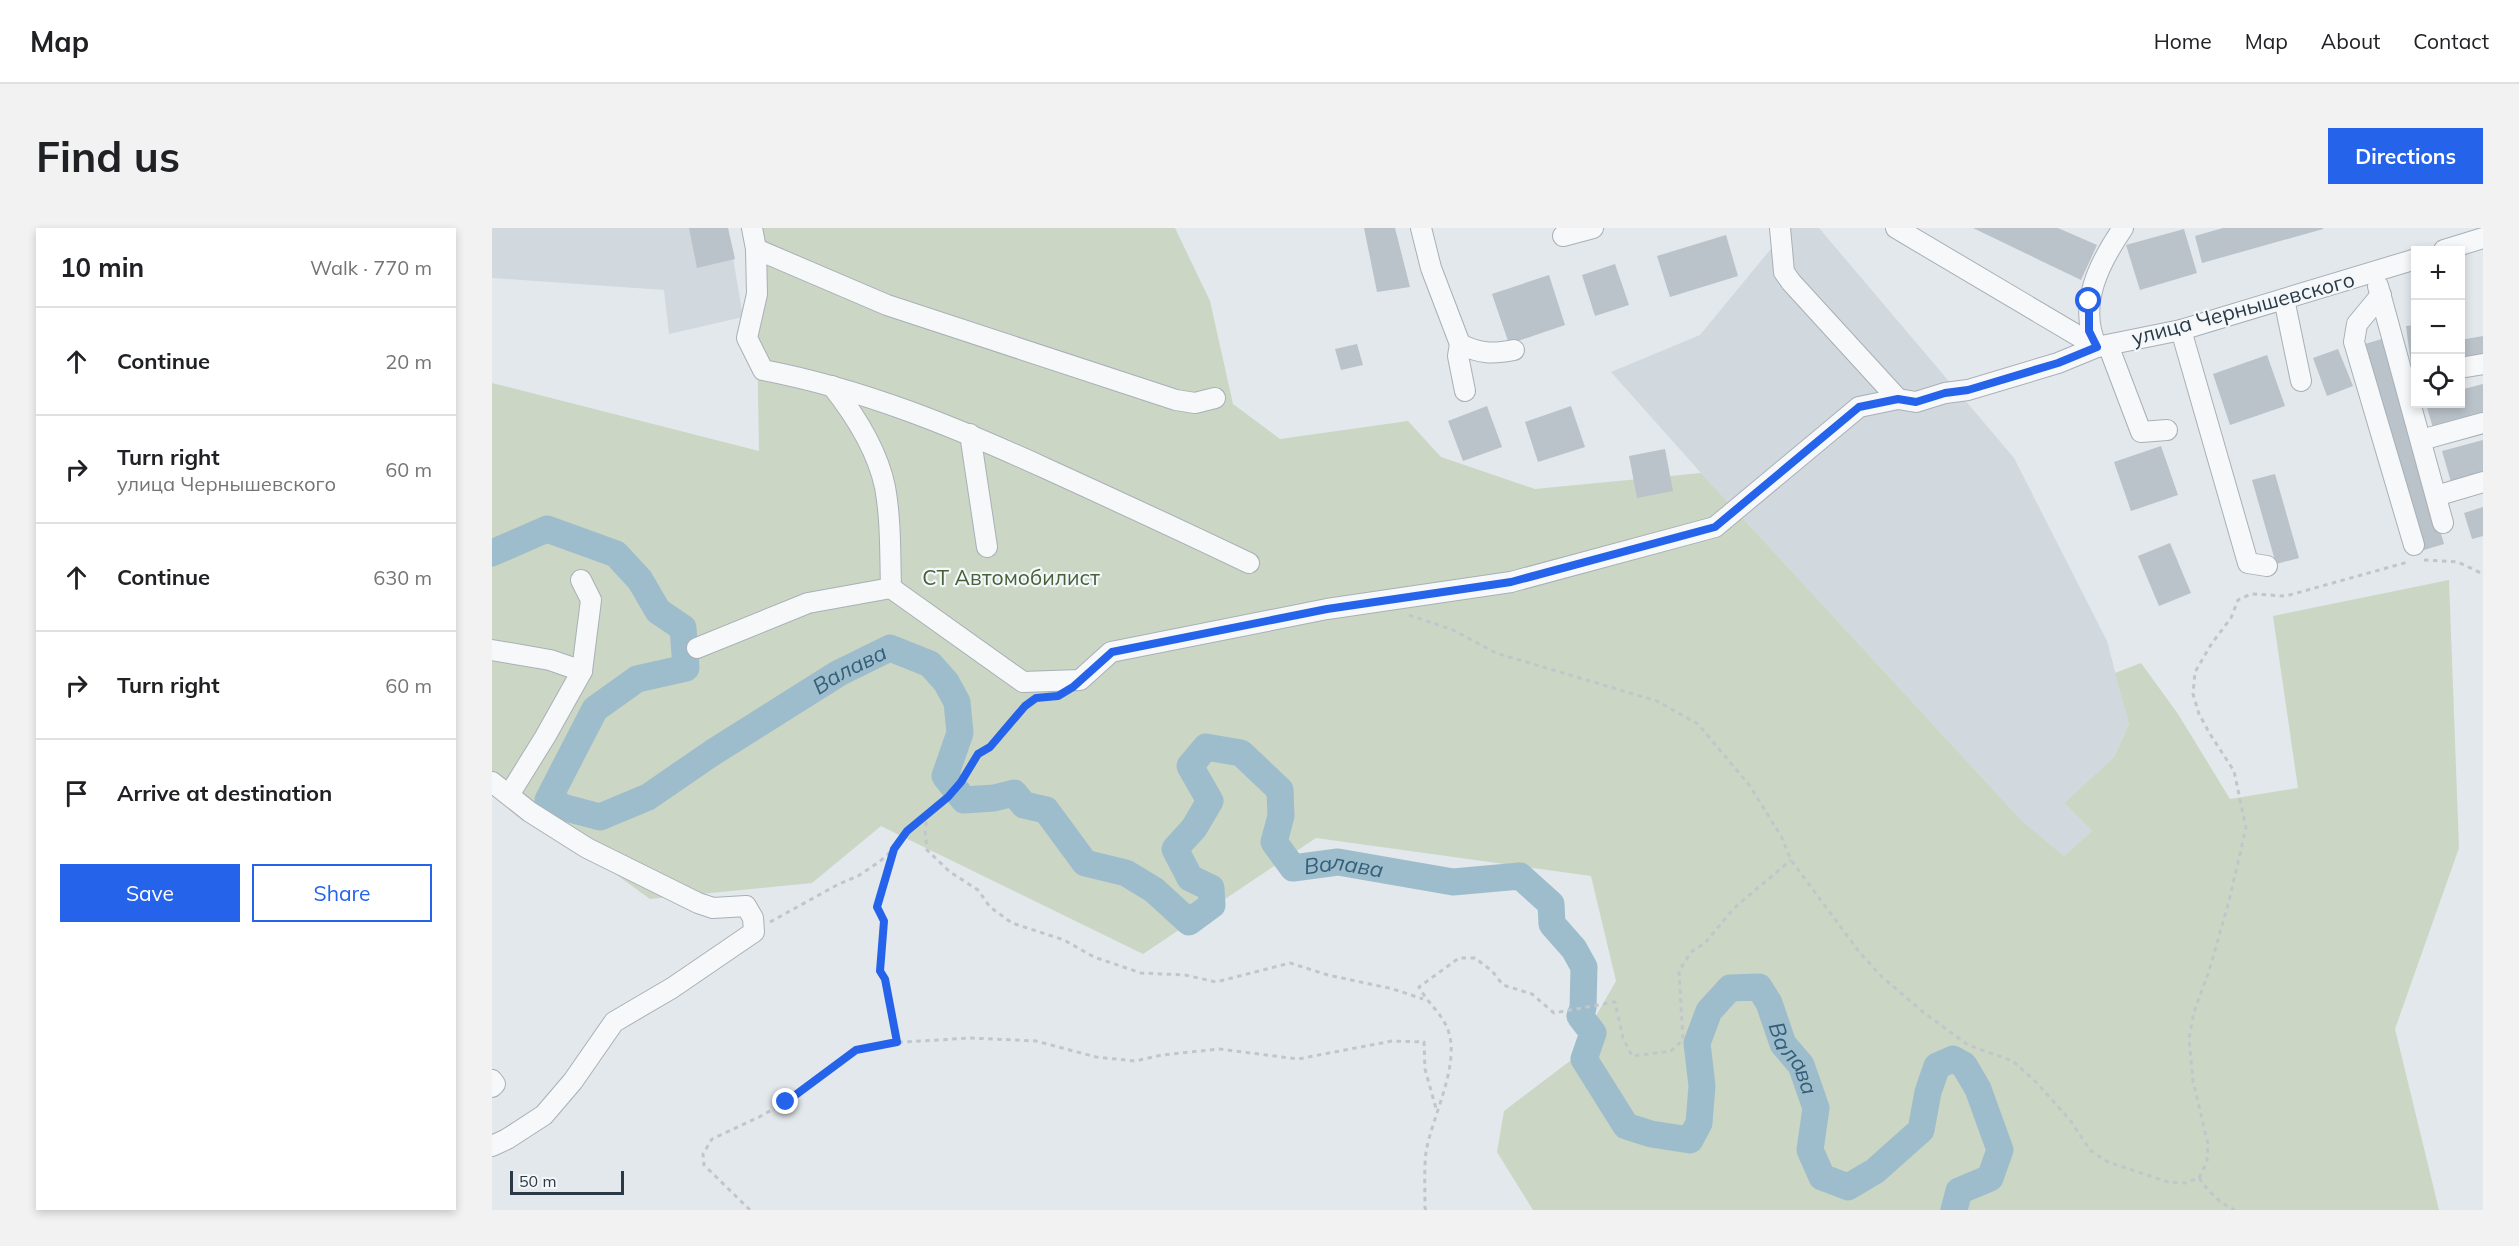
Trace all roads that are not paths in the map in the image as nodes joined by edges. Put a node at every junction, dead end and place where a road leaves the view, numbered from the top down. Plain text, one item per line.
1 (752, 228) edge
2 (1421, 228) edge
3 (1593, 228) edge
4 (1780, 228) edge
5 (1896, 228) edge
6 (2123, 228) edge
7 (1563, 236) dead end
8 (2483, 238) edge
9 (2457, 246) edge
10 (756, 249) junction
11 (2411, 260) edge
12 (2374, 272) junction
13 (2381, 295) junction
14 (2284, 299) junction
15 (2181, 330) junction
16 (1460, 344) junction
17 (2102, 346) junction
18 (1514, 351) dead end
19 (2483, 364) edge
20 (2465, 367) edge
21 (2409, 375) edge
22 (2301, 381) dead end
23 (832, 386) junction
24 (1465, 391) dead end
25 (1215, 398) dead end
26 (1898, 399) junction
27 (2483, 423) edge
28 (2168, 430) dead end
29 (970, 434) junction
30 (2421, 440) junction
31 (2483, 482) edge
32 (2436, 495) junction
33 (2443, 524) dead end
34 (2414, 545) dead end
35 (987, 547) dead end
36 (1250, 563) dead end
37 (2267, 566) dead end
38 (580, 580) dead end
39 (891, 588) junction
40 (697, 648) dead end
41 (492, 650) edge
42 (582, 671) junction
43 (492, 782) edge
44 (509, 795) junction
45 (492, 1080) edge
46 (492, 1086) edge
47 (492, 1146) edge

1 - 10 street
2 - 16 street
3 - 7 street
4 - 26 street
5 - 17 street
6 - 17 street
8 - 9 street
10 - 23 street
10 - 25 street
11 - 12 street, улица Чернышевского
12 - 13 street
12 - 14 street, улица Чернышевского
13 - 21 street
13 - 34 street
14 - 15 street, улица Чернышевского
14 - 22 street
15 - 17 street, улица Чернышевского
15 - 37 street
16 - 18 street
16 - 24 street
17 - 26 street, улица Чернышевского
17 - 28 street
19 - 20 street
21 - 30 street
23 - 29 street
23 - 39 street
26 - 39 street, улица Чернышевского
27 - 30 street
29 - 35 street
29 - 36 street
30 - 32 street
31 - 32 street
32 - 33 street
38 - 42 street
39 - 40 street
41 - 42 street
42 - 44 street
43 - 44 street
44 - 47 street
45 - 46 street

